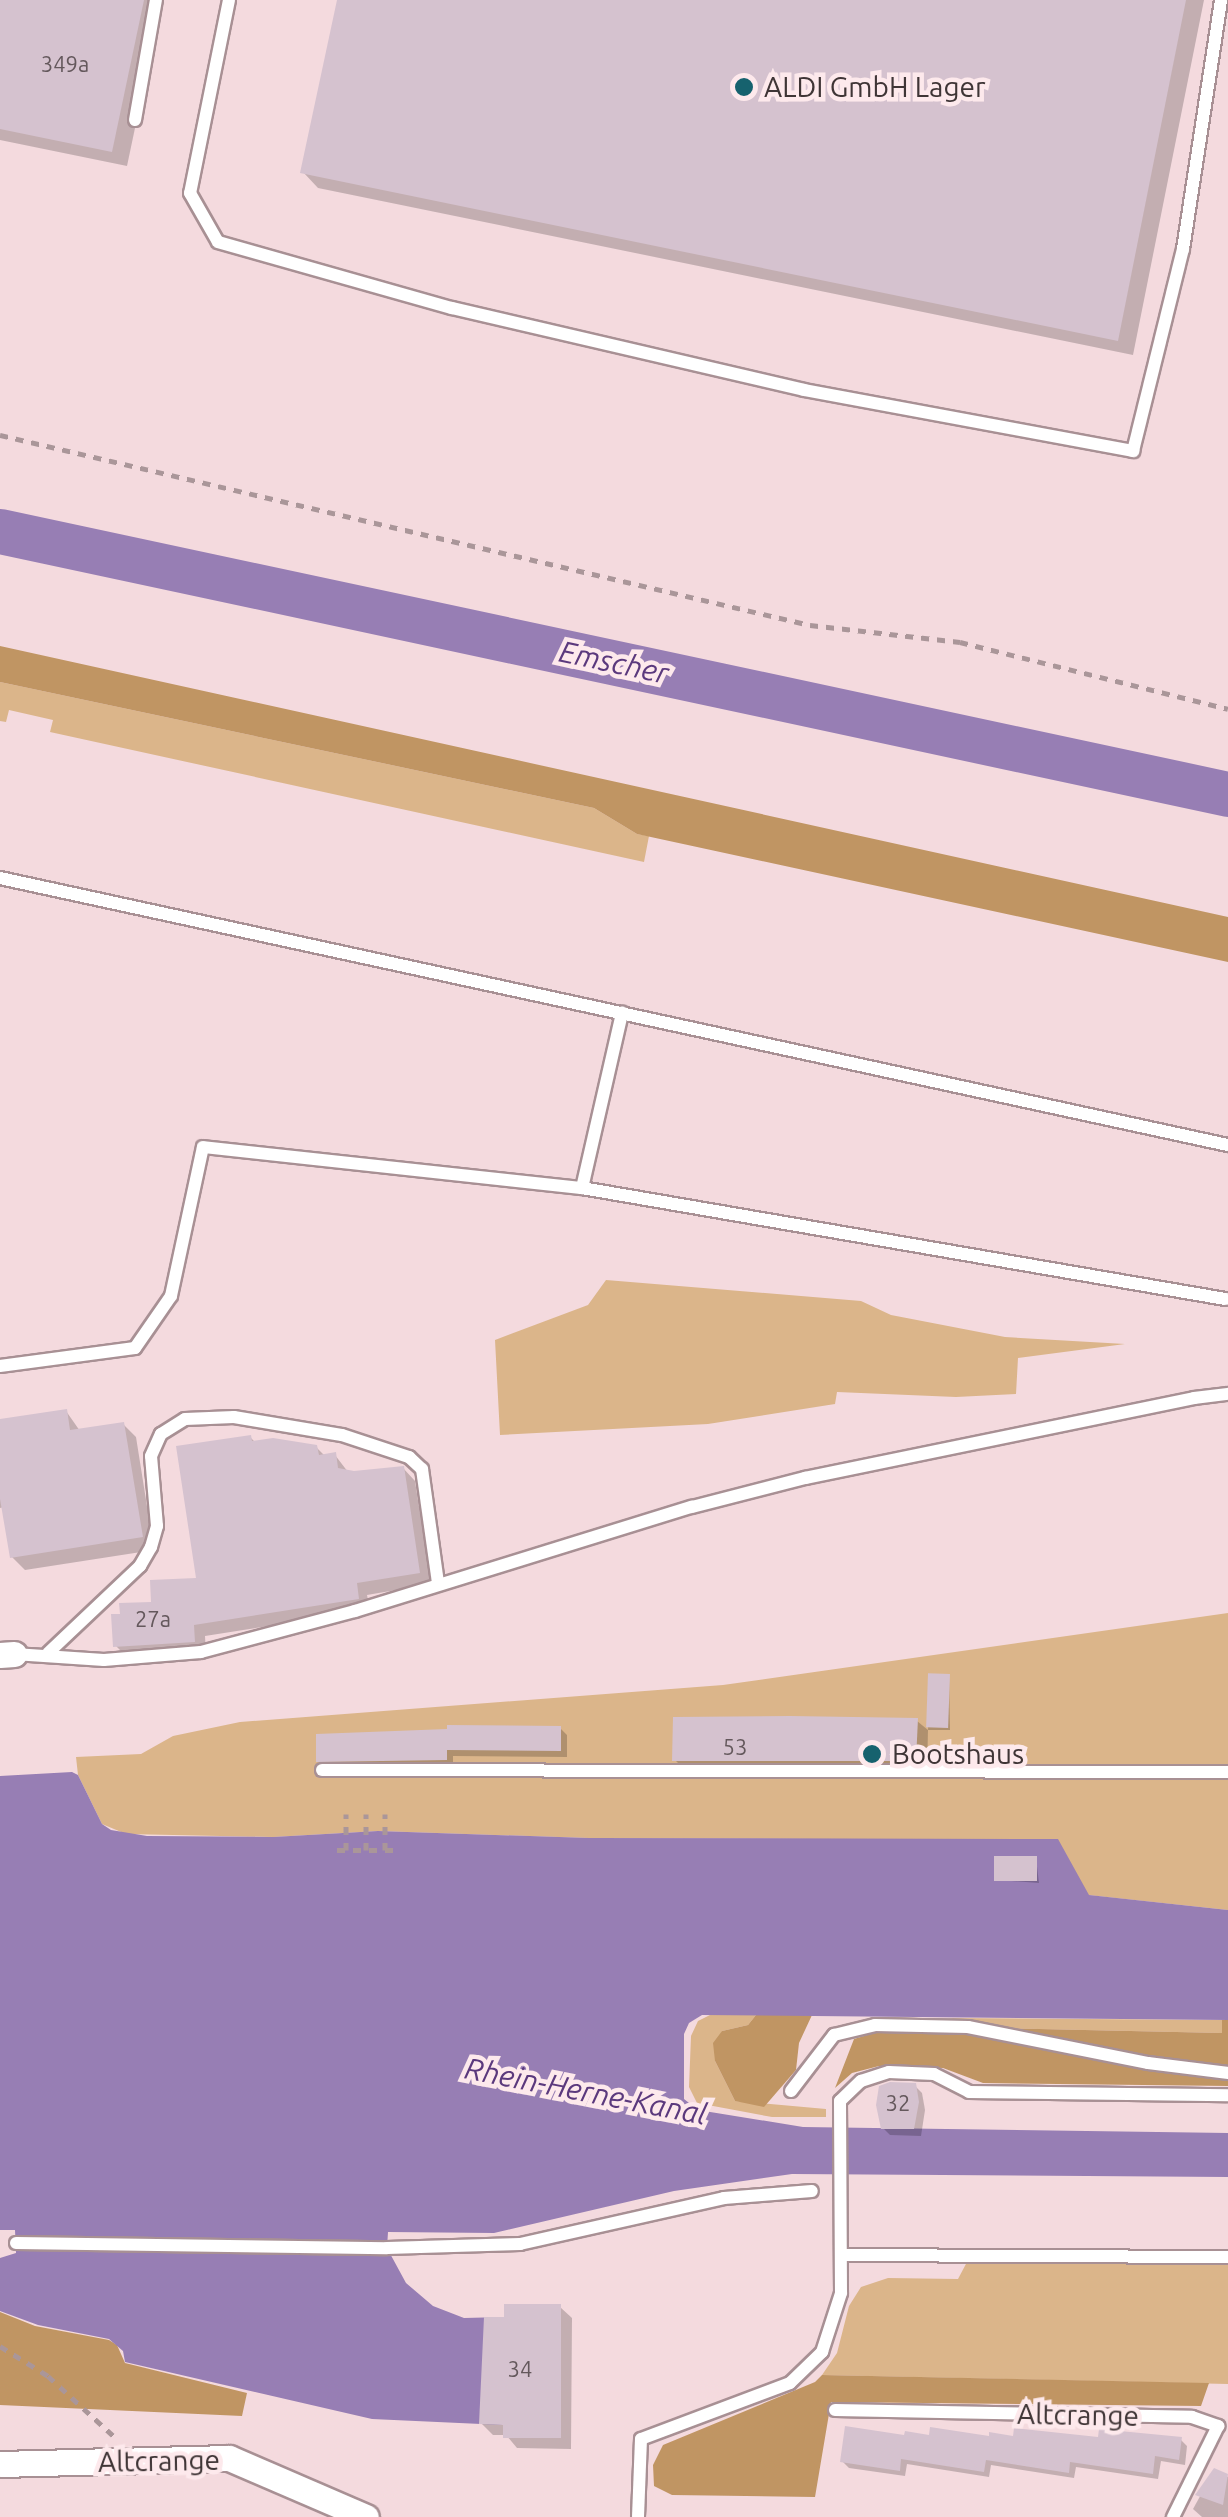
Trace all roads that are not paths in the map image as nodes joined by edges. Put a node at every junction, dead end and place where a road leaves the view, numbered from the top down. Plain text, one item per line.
1 (156, 0) edge
2 (229, 0) edge
3 (1221, 0) edge
4 (135, 120) dead end
5 (0, 878) edge
6 (622, 1013) junction
7 (1228, 1145) edge
8 (582, 1188) junction
9 (1225, 1299) dead end
10 (0, 1366) edge
11 (1228, 1394) edge
12 (438, 1583) junction
13 (48, 1654) junction
14 (7, 1655) edge
15 (322, 1770) dead end
16 (1228, 1772) edge
17 (1228, 2074) edge
18 (790, 2091) dead end
19 (1228, 2094) edge
20 (812, 2191) dead end
21 (16, 2243) dead end
22 (841, 2255) junction
23 (1228, 2257) edge
24 (835, 2410) dead end
25 (0, 2464) edge
26 (366, 2517) edge
27 (638, 2517) edge
28 (1173, 2517) edge

1 - 4 lane
2 - 3 lane
5 - 6 lane
6 - 7 lane
6 - 8 lane
8 - 9 lane
8 - 10 lane
11 - 12 lane
12 - 13 lane
12 - 13 lane
13 - 14 lane
15 - 16 lane
17 - 18 lane
19 - 22 lane
20 - 21 lane
22 - 23 lane
22 - 27 lane
24 - 28 lane, Altcrange
25 - 26 street, Altcrange

